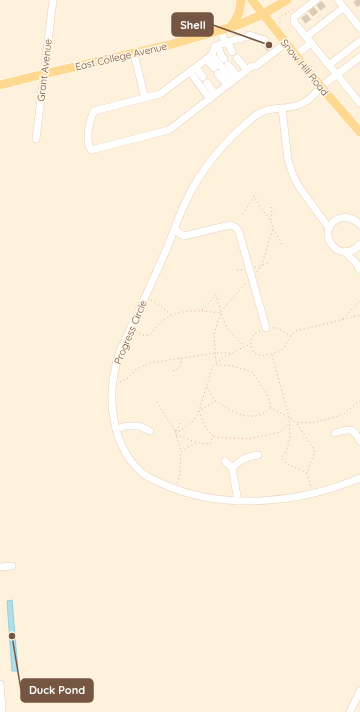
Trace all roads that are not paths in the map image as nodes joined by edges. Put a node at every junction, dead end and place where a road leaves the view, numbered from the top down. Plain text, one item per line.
1 (53, 0) edge
2 (241, 0) edge
3 (252, 0) edge
4 (287, 0) edge
5 (338, 0) edge
6 (317, 1) edge
7 (343, 8) junction
8 (325, 11) tunnel mouth
9 (263, 14) junction
10 (318, 17) tunnel mouth
11 (331, 18) junction
12 (245, 22) junction
13 (310, 24) tunnel mouth
14 (323, 24) junction
15 (227, 28) junction
16 (360, 28) edge
17 (315, 30) junction
18 (277, 31) junction
19 (210, 33) junction
20 (235, 40) junction
21 (308, 40) junction
22 (360, 41) edge
23 (286, 43) junction
24 (270, 46) junction
25 (134, 54) junction
26 (296, 55) junction
27 (210, 57) junction
28 (360, 57) edge
29 (329, 65) junction
30 (193, 70) junction
31 (247, 70) junction
32 (44, 74) junction
33 (337, 75) junction
34 (232, 81) junction
35 (0, 85) edge
36 (321, 87) junction
37 (213, 96) junction
38 (145, 98) junction
39 (360, 103) edge
40 (282, 108) junction
41 (360, 130) edge
42 (36, 139) dead end
43 (360, 225) edge
44 (329, 228) junction
45 (175, 229) junction
46 (360, 244) edge
47 (345, 252) junction
48 (360, 270) edge
49 (266, 328) road end
50 (116, 429) junction
51 (150, 431) dead end
52 (358, 432) edge
53 (335, 433) dead end
54 (360, 440) edge
55 (258, 455) dead end
56 (225, 462) dead end
57 (232, 468) junction
58 (360, 478) edge
59 (238, 501) junction
60 (12, 566) dead end
61 (0, 567) edge
62 (0, 684) edge
63 (360, 691) edge
64 (0, 709) edge
65 (350, 712) edge

1 - 32 street, Grant Avenue
2 - 15 main road
3 - 9 main road, Snow Hill Road
4 - 9 main road, East College Avenue
5 - 7 street
6 - 21 street
7 - 11 street
7 - 16 street
8 - 11 street
9 - 12 main road, East College Avenue
9 - 18 main road, Snow Hill Road
10 - 14 street
11 - 14 street
12 - 15 main road, East College Avenue
12 - 20 street
13 - 17 street
14 - 17 street
15 - 19 main road, East College Avenue
15 - 20 street
15 - 20 street
17 - 21 street
18 - 23 main road, Snow Hill Road
18 - 24 street
19 - 20 street
19 - 25 main road, East College Avenue
20 - 24 street
20 - 27 street
20 - 31 street
20 - 34 street
21 - 26 street
21 - 29 street
22 - 29 street
23 - 24 street
23 - 26 main road, Snow Hill Road
24 - 31 street
25 - 32 main road, East College Avenue
25 - 38 street
26 - 36 main road, Snow Hill Road
27 - 30 street
27 - 34 street
27 - 34 street
28 - 33 street, Progress Circle
29 - 33 street
30 - 37 street
30 - 37 street
30 - 38 street
31 - 34 street
32 - 35 main road, East College Avenue
32 - 42 street, Grant Avenue
33 - 36 street, Progress Circle
33 - 39 street
34 - 37 street
36 - 40 street, Progress Circle
36 - 41 main road, Snow Hill Road
37 - 38 street
40 - 44 street
40 - 45 street, Progress Circle
43 - 44 street
44 - 47 street
45 - 49 street
45 - 50 street, Progress Circle
46 - 47 street
47 - 48 street
50 - 51 street
50 - 59 street, Progress Circle
52 - 53 street
52 - 54 street
55 - 57 street
56 - 57 street
57 - 59 street
58 - 59 street, Progress Circle
60 - 61 street
62 - 64 street
63 - 65 street

